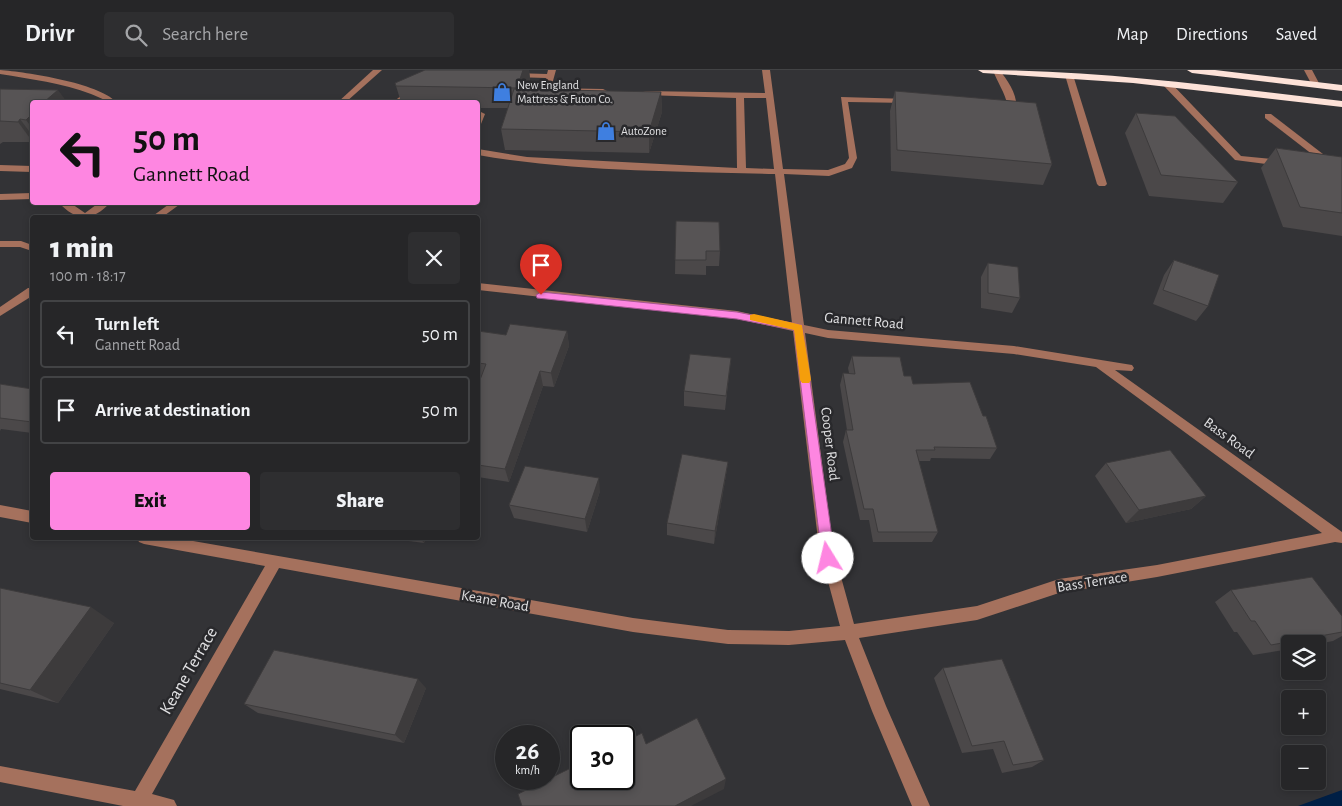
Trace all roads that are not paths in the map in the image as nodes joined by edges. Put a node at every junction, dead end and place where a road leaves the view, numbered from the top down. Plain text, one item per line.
1 (378, 70) edge
2 (766, 70) edge
3 (983, 70) edge
4 (996, 70) edge
5 (1192, 70) edge
6 (1308, 70) edge
7 (0, 72) edge
8 (551, 73) edge
9 (506, 75) edge
10 (1069, 75) junction
11 (1166, 83) junction
12 (1316, 84) junction
13 (422, 86) edge
14 (1342, 88) edge
15 (614, 92) edge
16 (633, 92) edge
17 (740, 95) junction
18 (770, 96) junction
19 (110, 100) edge
20 (344, 100) edge
21 (399, 100) edge
22 (917, 101) edge
23 (1342, 104) edge
24 (994, 108) edge
25 (1268, 116) dead end
26 (480, 152) edge
27 (1288, 164) edge
28 (1317, 167) edge
29 (0, 168) edge
30 (30, 168) edge
31 (742, 170) junction
32 (779, 171) junction
33 (1102, 184) dead end
34 (30, 196) edge
35 (0, 197) edge
36 (66, 205) edge
37 (103, 205) edge
38 (174, 205) edge
39 (74, 210) junction
40 (68, 215) edge
41 (83, 215) edge
42 (89, 215) edge
43 (159, 215) edge
44 (0, 244) edge
45 (30, 245) edge
46 (480, 287) edge
47 (30, 292) edge
48 (0, 298) edge
49 (13, 303) junction
50 (0, 312) edge
51 (799, 328) junction
52 (1097, 363) junction
53 (1128, 368) dead end
54 (0, 511) edge
55 (30, 517) edge
56 (1339, 538) edge
57 (155, 540) edge
58 (275, 562) junction
59 (849, 632) junction
60 (0, 774) edge
61 (138, 800) junction
62 (168, 806) edge
63 (921, 806) edge

1 - 20 street
2 - 18 street, Cooper Road
3 - 4 highway
4 - 10 highway
4 - 24 street
5 - 12 highway
6 - 12 street
7 - 19 street
8 - 9 street
8 - 15 street
10 - 11 highway
10 - 33 street
11 - 23 highway
11 - 27 street
12 - 14 highway
13 - 21 street
16 - 17 street
17 - 18 street
17 - 31 street
18 - 32 street, Cooper Road
22 - 32 street
25 - 28 street
26 - 31 street
29 - 30 street
31 - 32 street
32 - 51 street, Cooper Road
34 - 35 street
36 - 39 street
37 - 42 street
38 - 43 street
39 - 40 street
39 - 41 street
44 - 45 street
46 - 51 street, Gannett Road
47 - 49 street
48 - 49 street
49 - 50 street
51 - 52 street, Gannett Road
51 - 59 street, Cooper Road
52 - 53 street, Gannett Road
52 - 56 street, Bass Road
54 - 55 street
56 - 59 street, Bass Terrace
57 - 58 street, Keane Road
58 - 59 street, Keane Road
58 - 61 street, Keane Terrace
59 - 63 street, Cooper Road
60 - 61 street
61 - 62 street

